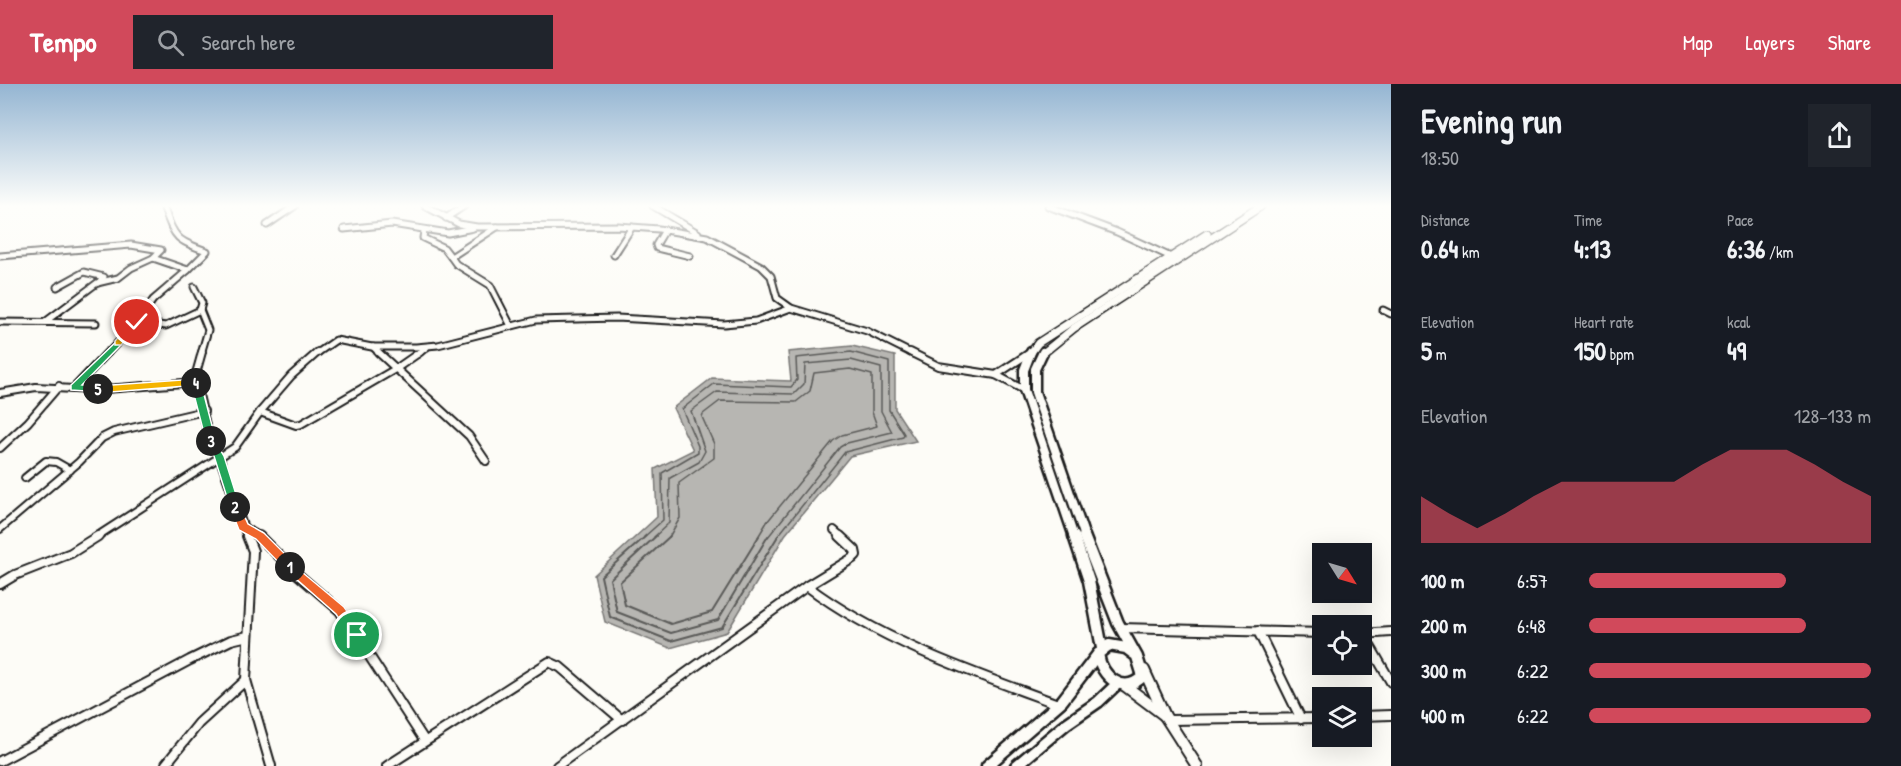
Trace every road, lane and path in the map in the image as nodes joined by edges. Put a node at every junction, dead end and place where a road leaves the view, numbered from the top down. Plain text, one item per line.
1 (177, 238) edge
2 (423, 238) edge
3 (480, 238) edge
4 (625, 238) edge
5 (660, 238) edge
6 (709, 238) edge
7 (1130, 238) edge
8 (1204, 238) edge
9 (1206, 238) edge
10 (614, 255) dead end
11 (0, 256) edge
12 (690, 256) dead end
13 (451, 257) junction
14 (1171, 257) junction
15 (153, 258) junction
16 (188, 270) junction
17 (97, 283) junction
18 (57, 287) dead end
19 (194, 287) dead end
20 (791, 308) junction
21 (200, 310) junction
22 (1383, 310) dead end
23 (1391, 314) edge
24 (0, 322) edge
25 (45, 322) junction
26 (137, 322) junction
27 (96, 323) dead end
28 (511, 326) junction
29 (1070, 326) junction
30 (430, 346) junction
31 (372, 347) junction
32 (1028, 354) junction
33 (397, 368) junction
34 (996, 375) junction
35 (196, 382) junction
36 (59, 387) junction
37 (75, 387) junction
38 (1024, 390) junction
39 (0, 393) edge
40 (204, 411) junction
41 (260, 412) junction
42 (0, 448) edge
43 (219, 456) junction
44 (486, 461) dead end
45 (70, 470) junction
46 (25, 478) dead end
47 (243, 527) junction
48 (0, 529) edge
49 (834, 530) dead end
50 (0, 584) edge
51 (807, 586) junction
52 (1120, 628) junction
53 (1258, 631) junction
54 (1391, 632) edge
55 (1312, 633) edge
56 (1372, 633) edge
57 (248, 636) junction
58 (1372, 649) edge
59 (1100, 651) junction
60 (1134, 654) junction
61 (1143, 669) junction
62 (246, 680) junction
63 (1391, 682) edge
64 (1121, 684) junction
65 (1059, 704) junction
66 (1391, 715) edge
67 (1372, 716) edge
68 (1166, 718) junction
69 (1312, 718) edge
70 (1301, 719) junction
71 (622, 720) junction
72 (424, 740) junction
73 (0, 761) edge
74 (166, 764) dead end
75 (271, 766) edge
76 (387, 766) edge
77 (557, 766) edge
78 (987, 766) edge
79 (1016, 766) edge
80 (1197, 766) edge

1 - 16 street
2 - 13 street
3 - 13 street
4 - 10 street
5 - 12 street
6 - 20 street
7 - 14 street
8 - 14 main road
9 - 29 main road
11 - 15 street
13 - 28 street
14 - 29 main road
15 - 16 street
15 - 17 street
16 - 26 street
17 - 18 street
17 - 25 street
19 - 21 street
20 - 28 street
20 - 34 street
21 - 26 street
21 - 35 street
22 - 23 street
24 - 25 street
25 - 27 street
26 - 37 street
28 - 30 street
29 - 32 main road
29 - 52 main road
30 - 31 street
30 - 33 street
31 - 33 street
31 - 41 street
32 - 34 street
32 - 38 main road
33 - 41 street
33 - 44 street
34 - 38 street
35 - 37 street
35 - 40 street
36 - 37 street
36 - 39 street
36 - 42 street
38 - 59 main road
40 - 43 street
40 - 45 street
41 - 43 street
43 - 47 street
43 - 50 street
45 - 46 street
45 - 48 street
47 - 57 street
47 - 72 street
49 - 51 street
51 - 65 street
51 - 71 street
52 - 53 street
52 - 60 main road
53 - 55 street
53 - 70 street
54 - 56 street
57 - 62 street
57 - 73 street
58 - 63 street
59 - 60 main road
59 - 64 main road
59 - 65 main road
60 - 61 main road
61 - 64 main road
61 - 68 street
62 - 74 street
62 - 75 street
64 - 68 street
64 - 79 main road
65 - 78 main road
66 - 67 street
68 - 70 street
68 - 80 street
69 - 70 street
71 - 72 street
71 - 77 street
72 - 76 street

